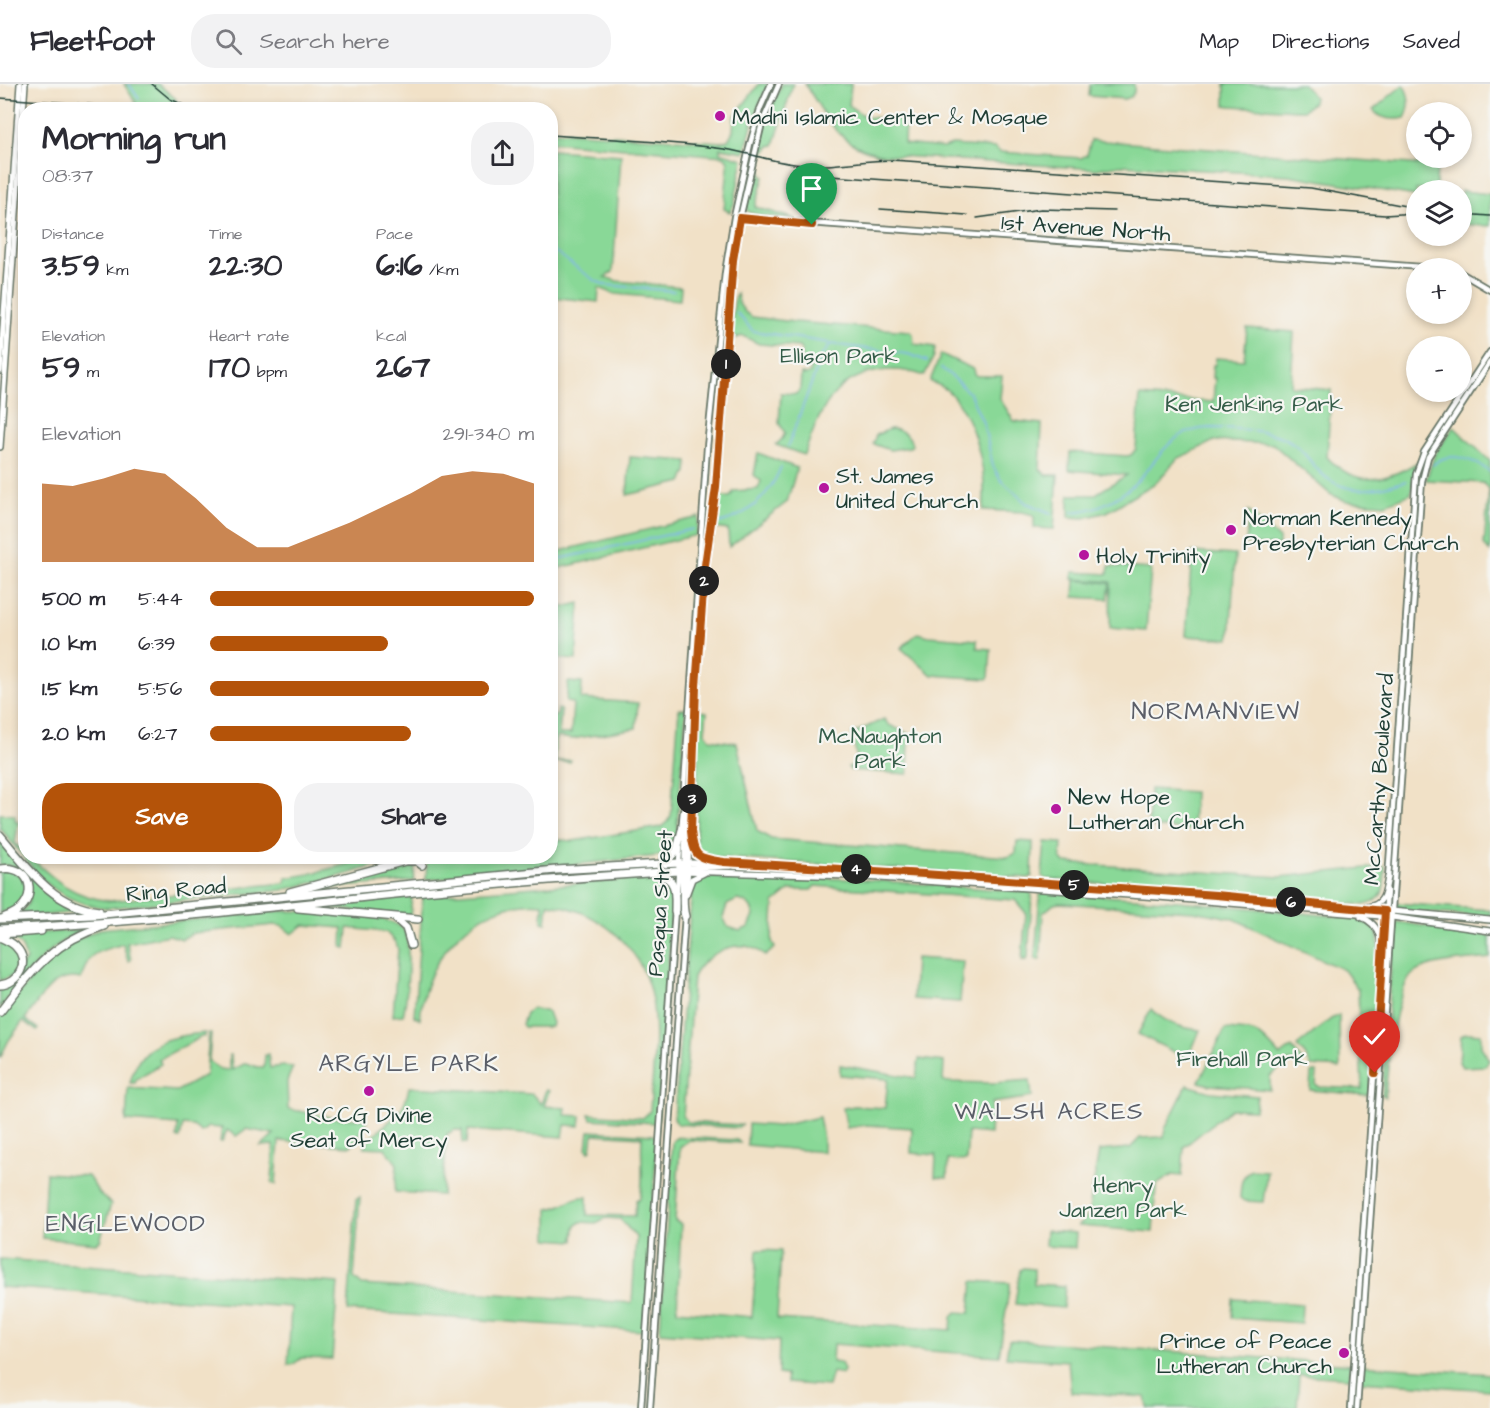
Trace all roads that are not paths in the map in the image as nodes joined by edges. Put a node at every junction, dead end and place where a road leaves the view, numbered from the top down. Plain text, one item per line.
1 (20, 84) edge
2 (25, 84) edge
3 (771, 84) edge
4 (779, 84) edge
5 (19, 102) edge
6 (24, 102) edge
7 (18, 113) edge
8 (18, 186) edge
9 (737, 218) junction
10 (1406, 266) edge
11 (1472, 279) edge
12 (1490, 290) edge
13 (1490, 352) edge
14 (1490, 362) edge
15 (0, 371) edge
16 (0, 447) edge
17 (683, 801) junction
18 (682, 830) junction
19 (691, 831) junction
20 (0, 835) edge
21 (18, 856) edge
22 (1390, 856) junction
23 (724, 862) junction
24 (748, 863) junction
25 (25, 864) edge
26 (389, 864) edge
27 (650, 864) junction
28 (1396, 865) junction
29 (684, 867) junction
30 (0, 869) edge
31 (713, 872) junction
32 (620, 874) junction
33 (1389, 877) junction
34 (686, 895) junction
35 (264, 898) junction
36 (277, 908) junction
37 (1360, 909) junction
38 (113, 912) junction
39 (675, 912) junction
40 (1354, 914) junction
41 (1389, 914) junction
42 (685, 916) junction
43 (394, 918) junction
44 (0, 919) edge
45 (418, 919) dead end
46 (1490, 920) edge
47 (118, 922) junction
48 (0, 929) edge
49 (1490, 931) edge
50 (0, 935) edge
51 (411, 945) dead end
52 (1381, 977) junction
53 (0, 985) edge
54 (0, 1012) edge
55 (647, 1321) junction
56 (654, 1348) junction
57 (641, 1408) edge
58 (650, 1408) edge
59 (1351, 1408) edge
60 (1357, 1408) edge

1 - 5 main road
2 - 6 main road
3 - 9 main road
4 - 9 main road
7 - 15 main road
8 - 16 main road
9 - 10 main road, 1st Avenue North
9 - 17 main road, Pasqua Street
9 - 19 main road, Pasqua Street
11 - 12 main road
13 - 22 main road, McCarthy Boulevard
14 - 28 main road, McCarthy Boulevard
17 - 18 main road, Pasqua Street
17 - 29 main road
18 - 27 highway
18 - 29 main road, Pasqua Street
19 - 23 main road
19 - 29 main road, Pasqua Street
20 - 21 highway
22 - 28 main road
22 - 33 main road, McCarthy Boulevard
23 - 24 main road
23 - 29 main road
24 - 29 main road
24 - 37 main road
25 - 38 highway
26 - 35 highway
27 - 29 highway, Ring Road
27 - 35 highway, Ring Road
28 - 41 main road, McCarthy Boulevard
29 - 31 main road
29 - 32 highway, Ring Road
29 - 34 main road, Pasqua Street
29 - 39 main road, Pasqua Street
29 - 42 highway
30 - 44 highway
31 - 34 main road
31 - 40 main road
32 - 36 highway, Ring Road
32 - 39 highway
33 - 37 main road
33 - 41 main road, McCarthy Boulevard
34 - 42 main road, Pasqua Street
35 - 38 highway, Ring Road
36 - 43 highway
36 - 47 highway, Ring Road
37 - 41 main road
38 - 44 highway, Ring Road
39 - 55 main road, Pasqua Street
40 - 41 main road
40 - 52 main road
41 - 46 main road
41 - 49 main road
41 - 52 main road, McCarthy Boulevard
41 - 60 main road, McCarthy Boulevard
42 - 56 main road, Pasqua Street
43 - 45 highway
43 - 51 highway
47 - 48 highway, Ring Road
47 - 50 highway
47 - 54 highway
50 - 53 highway
52 - 59 main road, McCarthy Boulevard
55 - 56 main road
55 - 57 main road, Pasqua Street
56 - 58 main road, Pasqua Street

